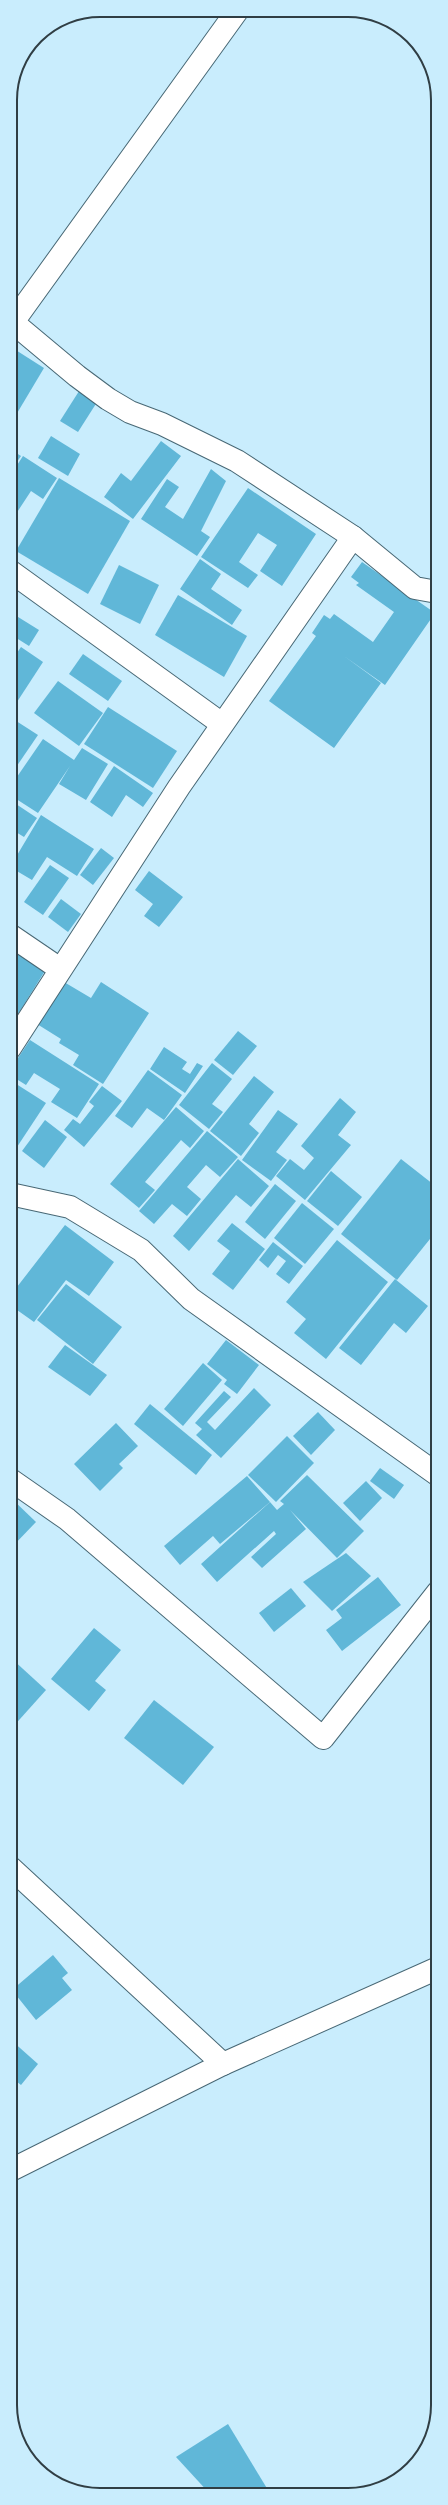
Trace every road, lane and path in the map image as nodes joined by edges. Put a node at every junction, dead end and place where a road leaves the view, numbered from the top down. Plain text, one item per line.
1 (233, 17) edge
2 (17, 314) edge
3 (17, 325) edge
4 (353, 537) junction
5 (17, 576) edge
6 (431, 591) edge
7 (222, 724) junction
8 (17, 940) edge
9 (60, 969) junction
10 (17, 1037) edge
11 (17, 1196) edge
12 (431, 1470) edge
13 (17, 1485) edge
14 (431, 1601) edge
15 (17, 1874) edge
16 (431, 1971) edge
17 (223, 2064) junction
18 (17, 2167) edge

1 - 2 street
3 - 4 street
4 - 6 street
4 - 7 street
5 - 7 street
7 - 9 street
8 - 9 street
9 - 10 street
11 - 12 street
13 - 14 street
15 - 17 street
16 - 17 street
17 - 18 street

